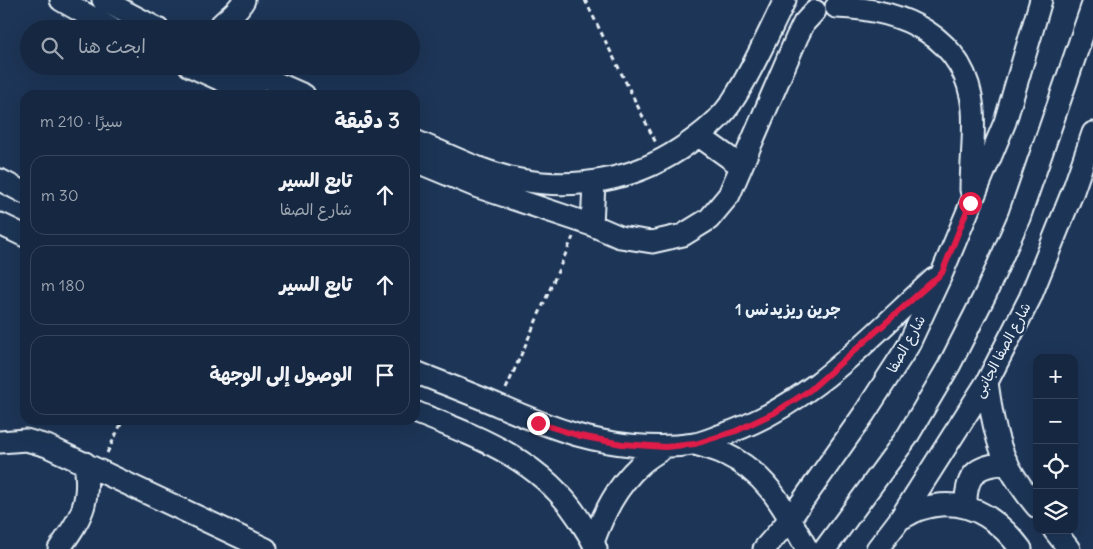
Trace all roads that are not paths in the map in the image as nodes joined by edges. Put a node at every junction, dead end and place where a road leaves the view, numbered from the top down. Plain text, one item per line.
1 (63, 0) edge
2 (104, 0) edge
3 (785, 0) edge
4 (797, 0) edge
5 (1041, 0) edge
6 (840, 3) edge
7 (1093, 4) edge
8 (815, 11) junction
9 (241, 12) edge
10 (97, 20) edge
11 (141, 20) edge
12 (224, 20) edge
13 (236, 75) edge
14 (242, 75) edge
15 (250, 90) edge
16 (289, 90) edge
17 (1093, 133) edge
18 (699, 136) junction
19 (420, 143) edge
20 (420, 164) edge
21 (740, 166) junction
22 (0, 180) edge
23 (594, 183) junction
24 (20, 190) edge
25 (970, 203) junction
26 (586, 223) junction
27 (0, 224) edge
28 (20, 234) edge
29 (942, 273) junction
30 (420, 374) edge
31 (986, 382) junction
32 (420, 414) edge
33 (0, 442) edge
34 (695, 444) junction
35 (665, 447) junction
36 (1008, 464) junction
37 (92, 466) junction
38 (1033, 502) edge
39 (966, 507) junction
40 (790, 519) junction
41 (900, 519) junction
42 (1057, 534) edge
43 (595, 545) edge
44 (59, 549) edge
45 (266, 549) edge
46 (764, 549) edge
47 (807, 549) edge
48 (825, 549) edge
49 (877, 549) edge
50 (1021, 549) edge
51 (1069, 549) edge

1 - 10 street
2 - 11 street
3 - 18 street
4 - 8 street
5 - 25 street, شارع الصفا
6 - 8 street
6 - 25 street
7 - 48 street
8 - 21 street
9 - 12 street
13 - 15 street
14 - 16 street
17 - 31 street, شارع الصفا الجانبى
18 - 21 street
18 - 23 street
19 - 23 street
20 - 26 street
21 - 26 street
22 - 24 street
23 - 26 street
25 - 29 street, شارع الصفا
27 - 28 street
29 - 34 street
29 - 40 street, شارع الصفا
30 - 35 street
31 - 36 street
31 - 41 street, شارع الصفا الجانبى
32 - 43 street
33 - 37 street
34 - 35 street
34 - 40 street
35 - 43 street
36 - 38 street
36 - 39 street
37 - 44 street
37 - 45 street
39 - 41 street
39 - 50 street
40 - 46 street, شارع الصفا
40 - 47 street
41 - 49 street, شارع الصفا الجانبى
42 - 51 street

